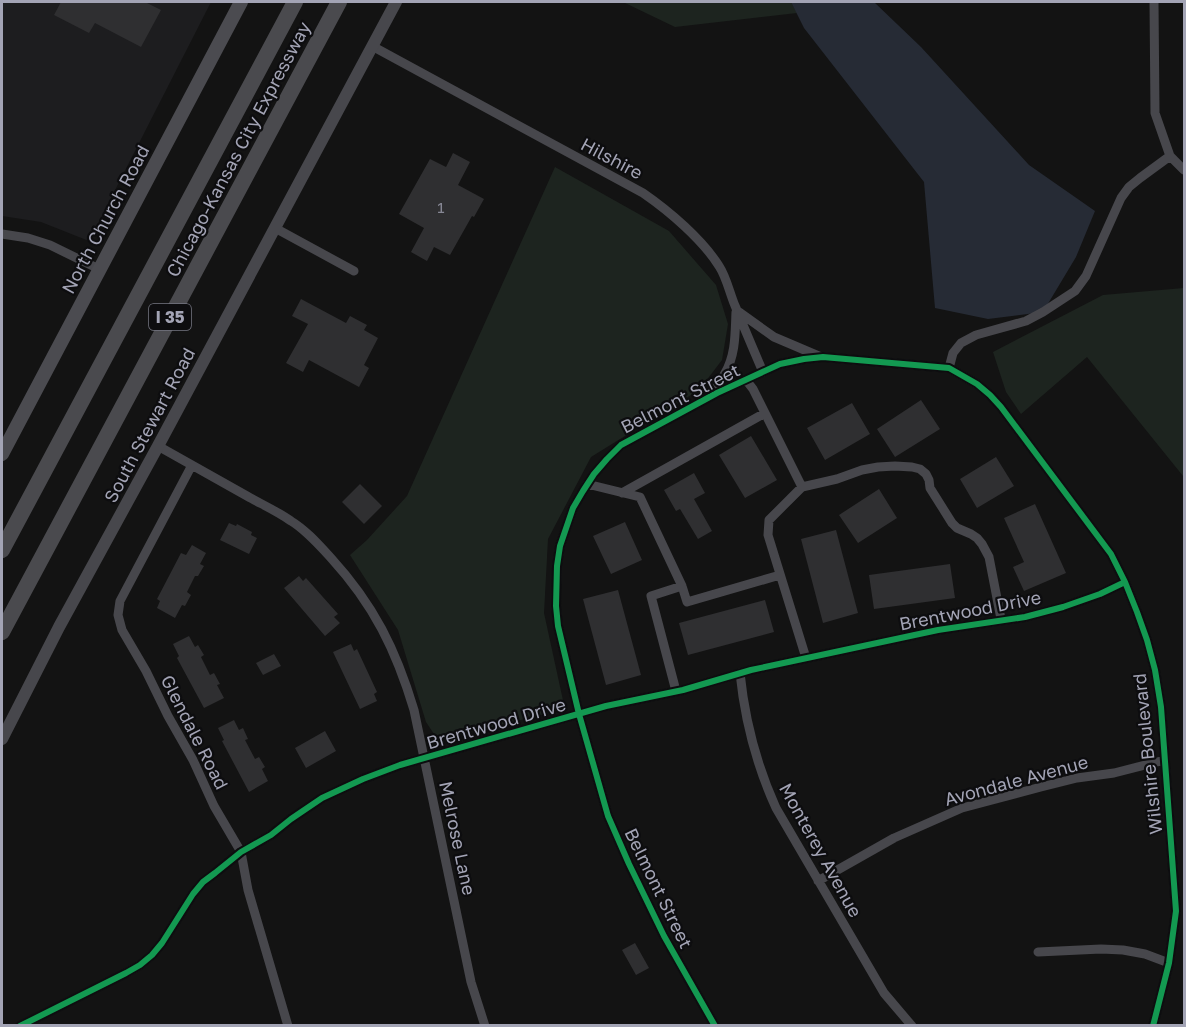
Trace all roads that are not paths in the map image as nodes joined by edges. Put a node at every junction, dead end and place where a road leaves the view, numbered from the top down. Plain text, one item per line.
1 (241, 2) edge
2 (295, 2) edge
3 (339, 2) edge
4 (396, 2) edge
5 (1155, 2) edge
6 (372, 46) junction
7 (1170, 156) junction
8 (1185, 170) edge
9 (275, 228) junction
10 (2, 234) edge
11 (99, 269) junction
12 (354, 271) dead end
13 (736, 310) junction
14 (823, 357) junction
15 (949, 368) junction
16 (763, 372) junction
17 (746, 380) junction
18 (707, 399) junction
19 (765, 413) junction
20 (158, 446) junction
21 (2, 454) edge
22 (192, 465) junction
23 (587, 484) junction
24 (802, 487) junction
25 (622, 493) junction
26 (2, 550) edge
27 (780, 575) junction
28 (1125, 582) junction
29 (682, 586) junction
30 (1001, 620) junction
31 (2, 632) edge
32 (806, 658) junction
33 (740, 674) junction
34 (676, 691) junction
35 (579, 714) junction
36 (2, 739) edge
37 (425, 759) junction
38 (1165, 760) junction
39 (241, 852) junction
40 (818, 881) junction
41 (1038, 952) dead end
42 (1169, 963) junction
43 (20, 1026) edge
44 (288, 1026) edge
45 (485, 1026) edge
46 (715, 1026) edge
47 (912, 1026) edge
48 (1153, 1026) edge

1 - 11 main road, North Church Road
2 - 26 highway, Chicago-Kansas City Expressway / I 35
3 - 31 highway, Chicago-Kansas City Expressway / I 35
4 - 6 street, South Stewart Road
5 - 7 street
6 - 9 street, South Stewart Road
6 - 13 street, Hilshire
7 - 8 street
7 - 15 street
9 - 12 street
9 - 20 street, South Stewart Road
10 - 11 street
11 - 21 main road, North Church Road
13 - 14 street
13 - 16 street, Hilshire
13 - 18 street, Belmont Street
14 - 15 street, Belmont Street
14 - 16 street, Belmont Street
15 - 28 street, Wilshire Boulevard
16 - 17 street, Belmont Street
17 - 18 street, Belmont Street
17 - 19 street, Belmont Street
18 - 23 street, Belmont Street
19 - 24 street, Belmont Street
19 - 25 street
20 - 22 street, Melrose Lane
20 - 36 street, South Stewart Road
22 - 37 street, Melrose Lane
22 - 39 street, Glendale Road
23 - 25 street
23 - 35 street, Belmont Street
24 - 27 street
24 - 30 street
25 - 29 street
27 - 29 street
27 - 32 street
28 - 30 street, Brentwood Drive
28 - 38 street, Wilshire Boulevard
29 - 34 street
30 - 32 street, Brentwood Drive
32 - 33 street, Brentwood Drive
33 - 34 street, Brentwood Drive
33 - 40 street, Monterey Avenue
34 - 35 street, Brentwood Drive
35 - 37 street, Brentwood Drive
35 - 46 street, Belmont Street
37 - 39 street, Brentwood Drive
37 - 45 street, Melrose Lane
38 - 40 street, Avondale Avenue
38 - 42 street, Wilshire Boulevard
39 - 43 street, Brentwood Drive
39 - 44 street, Glendale Road
40 - 47 street, Monterey Avenue
41 - 42 street
42 - 48 street, Wilshire Boulevard

